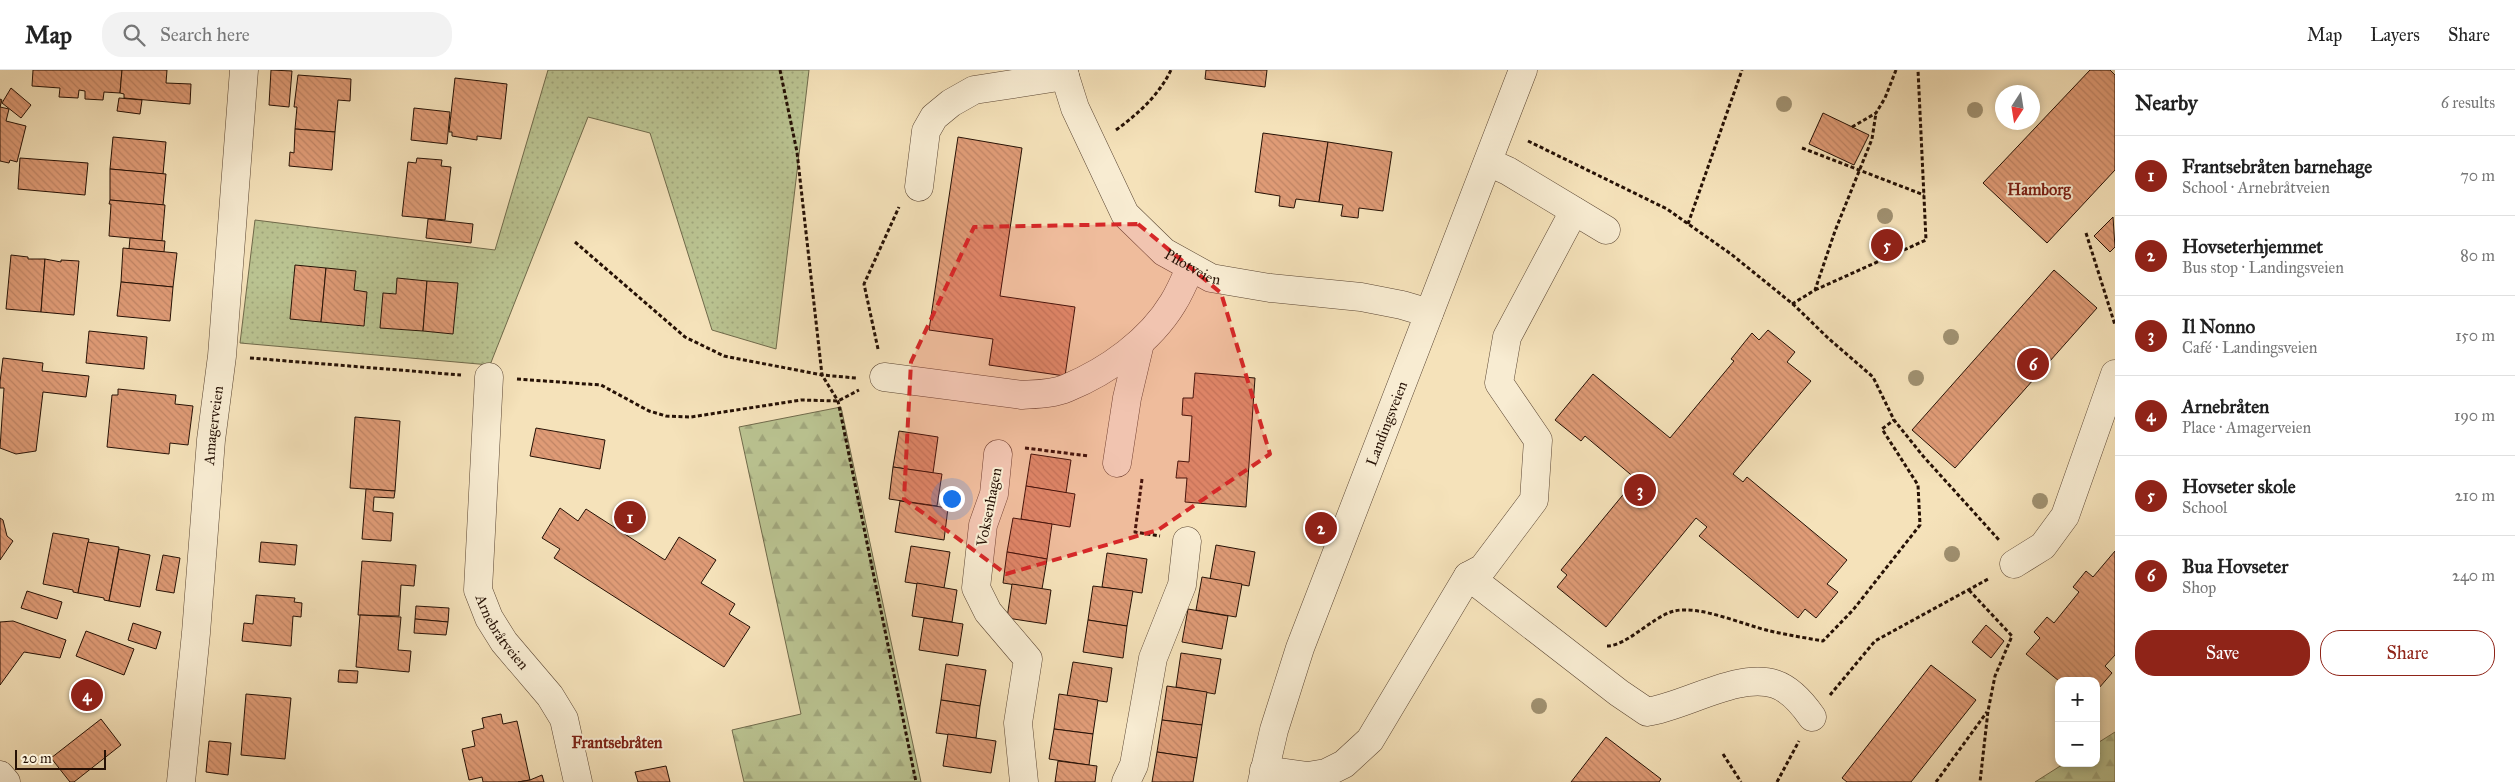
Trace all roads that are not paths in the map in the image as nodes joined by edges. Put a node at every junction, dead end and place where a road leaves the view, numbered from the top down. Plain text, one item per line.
1 (244, 70) edge
2 (1523, 70) edge
3 (1064, 73) edge
4 (1488, 162) junction
5 (919, 188) road end
6 (1574, 211) junction
7 (1606, 230) dead end
8 (1190, 268) junction
9 (1429, 314) junction
10 (1140, 343) junction
11 (2115, 374) edge
12 (489, 377) road end
13 (884, 377) road end
14 (998, 454) dead end
15 (1117, 462) dead end
16 (1187, 541) dead end
17 (2017, 562) road end
18 (1468, 576) junction
19 (1812, 716) road end
20 (0, 776) edge
21 (1263, 776) edge
22 (6, 782) edge
23 (181, 782) edge
24 (578, 782) edge
25 (1024, 782) edge
26 (1126, 782) edge

1 - 23 street, Amagerveien
2 - 4 street, Landingsveien
3 - 5 street
3 - 8 street, Pilotveien
4 - 6 street
4 - 9 street, Landingsveien
6 - 7 street
6 - 18 street
8 - 9 street, Pilotveien
8 - 10 street
9 - 21 street, Landingsveien
10 - 13 street
10 - 15 street
11 - 17 street
12 - 24 street, Arnebråtveien
14 - 25 street, Voksenhagen
16 - 26 street
18 - 19 street
18 - 21 street
20 - 22 street

